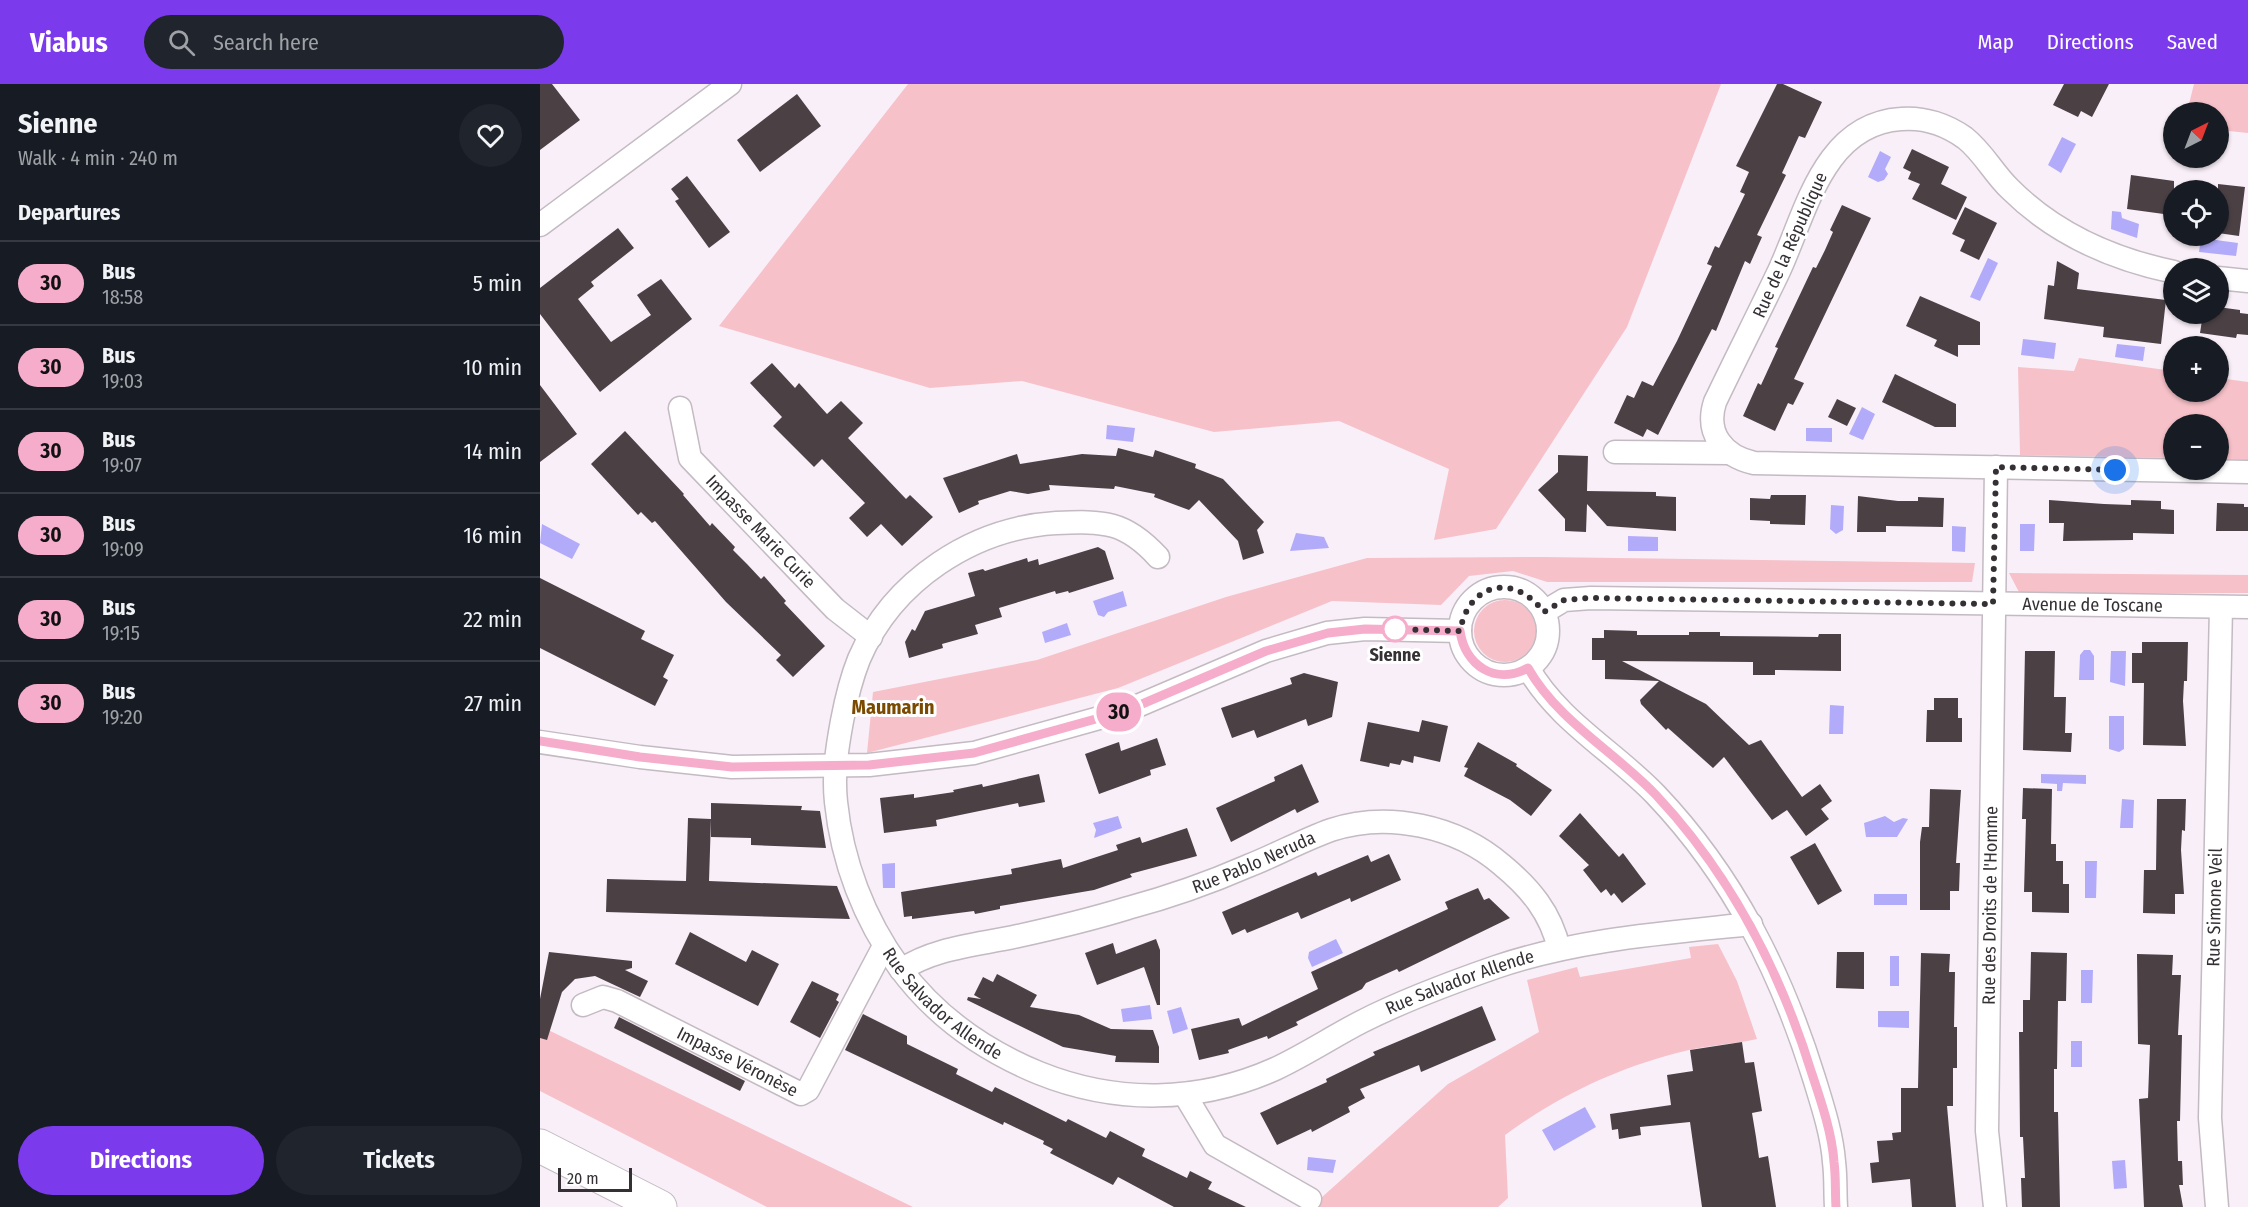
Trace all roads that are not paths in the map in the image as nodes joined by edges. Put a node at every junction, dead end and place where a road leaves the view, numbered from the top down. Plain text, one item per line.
1 (730, 84) edge
2 (540, 225) edge
3 (2163, 269) edge
4 (2229, 279) edge
5 (2248, 281) edge
6 (680, 408) dead end
7 (1615, 452) dead end
8 (1729, 453) junction
9 (1996, 467) junction
10 (2248, 472) edge
11 (1158, 557) dead end
12 (1993, 604) junction
13 (2221, 607) junction
14 (2248, 607) edge
15 (1544, 612) junction
16 (1460, 631) junction
17 (871, 637) junction
18 (1528, 668) junction
19 (540, 741) edge
20 (835, 766) junction
21 (1752, 924) junction
22 (884, 946) junction
23 (1559, 950) junction
24 (901, 970) junction
25 (583, 1005) dead end
26 (1185, 1095) junction
27 (540, 1146) edge
28 (1310, 1199) dead end
29 (660, 1207) edge
30 (1836, 1207) edge
31 (1995, 1207) edge
32 (2217, 1207) edge

1 - 2 street
3 - 8 street, Rue de la République
4 - 5 street
6 - 17 street, Impasse Marie Curie
7 - 8 street
8 - 9 street
9 - 10 street
9 - 12 street
11 - 17 street, Rue Salvador Allende
12 - 13 street, Avenue de Toscane
12 - 15 street, Avenue de Toscane
12 - 31 street, Rue des Droits de l'Homme
13 - 14 street, Avenue de Toscane
13 - 32 street, Rue Simone Veil
15 - 16 street
15 - 18 street
16 - 18 street
16 - 20 street
17 - 20 street, Rue Salvador Allende
18 - 21 street
19 - 20 street
20 - 22 street, Rue Salvador Allende
21 - 23 street, Rue Salvador Allende
21 - 30 street
22 - 24 street, Rue Salvador Allende
22 - 25 street, Impasse Véronèse
23 - 24 street, Rue Pablo Neruda
23 - 26 street, Rue Salvador Allende
24 - 26 street, Rue Salvador Allende
26 - 28 street
27 - 29 main road

